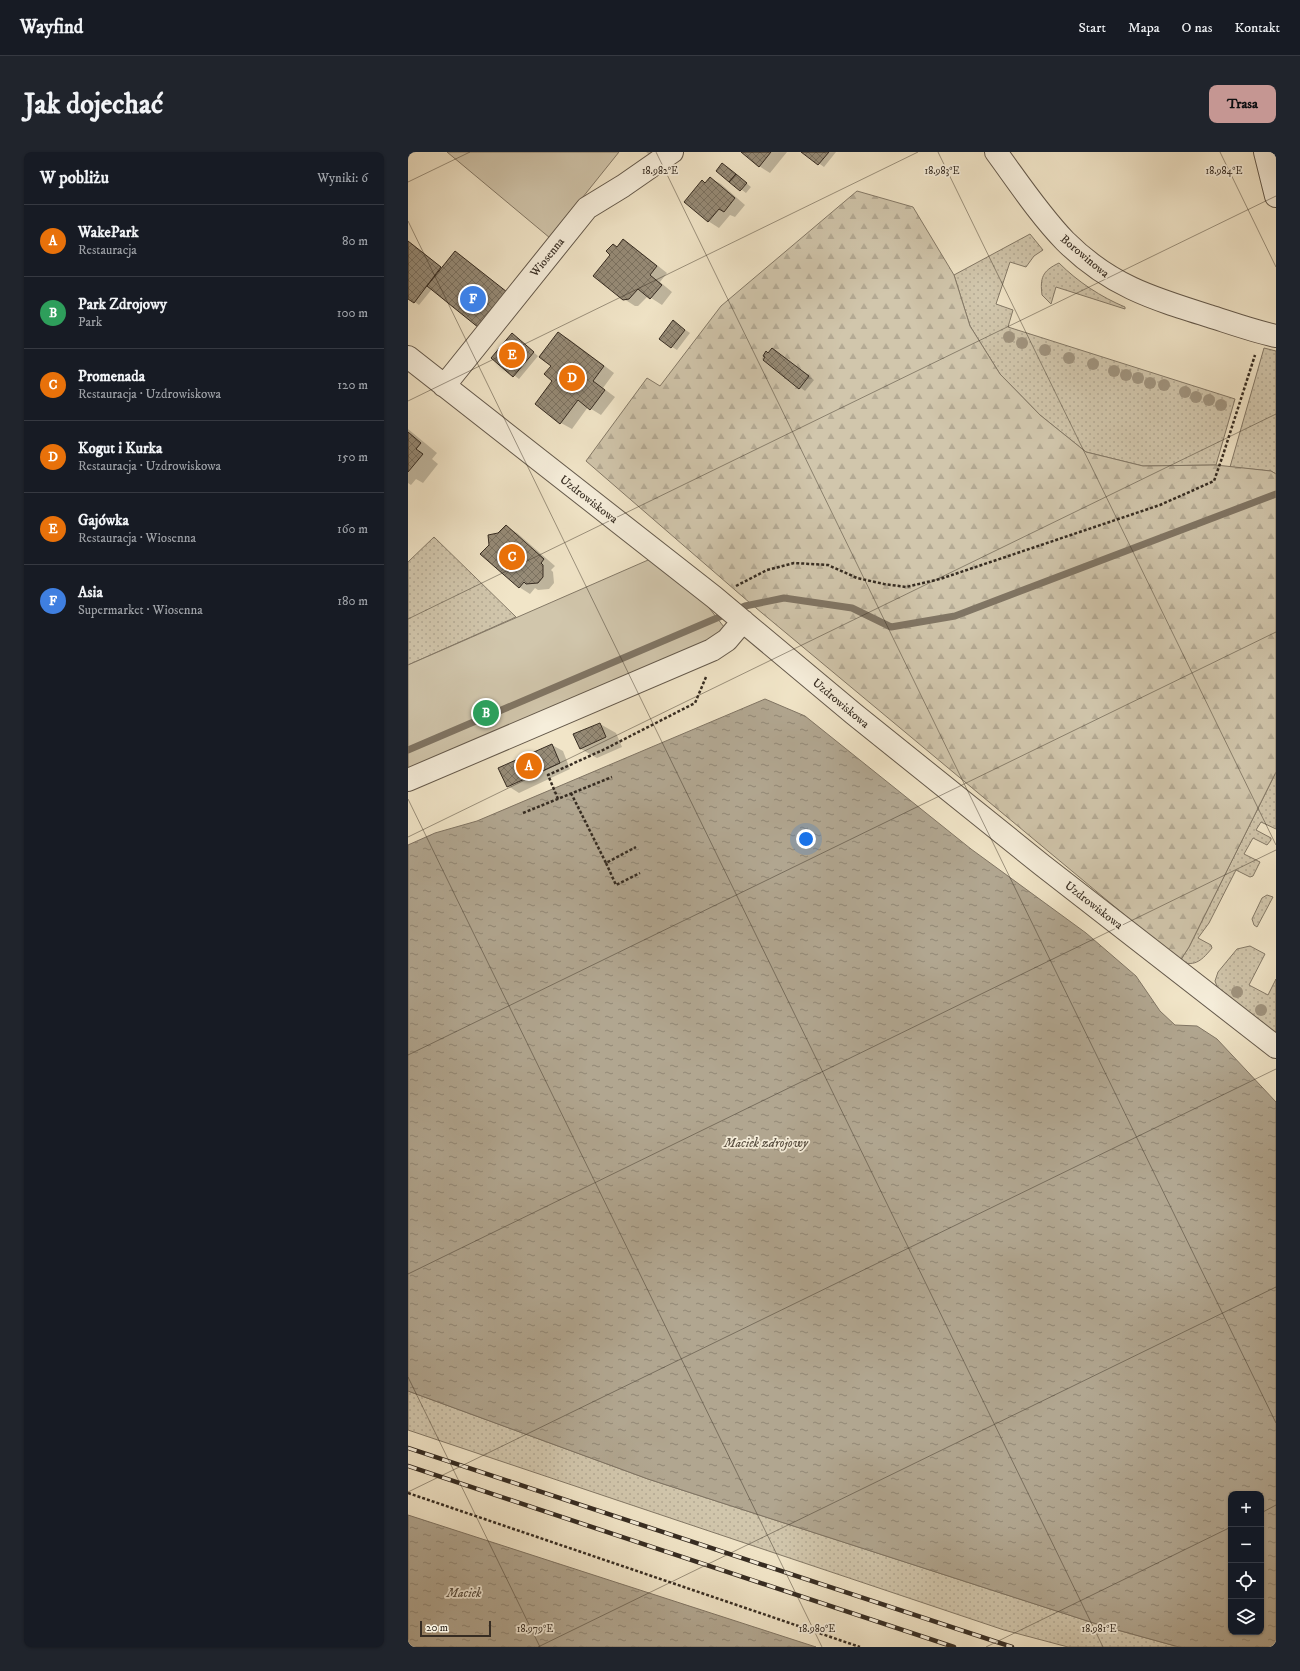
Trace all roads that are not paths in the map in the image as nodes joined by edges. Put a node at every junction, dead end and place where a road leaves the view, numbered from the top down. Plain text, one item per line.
1 (672, 152) edge
2 (996, 152) edge
3 (1265, 152) edge
4 (1276, 196) edge
5 (1276, 336) edge
6 (408, 357) edge
7 (444, 386) junction
8 (743, 621) junction
9 (408, 780) edge
10 (1276, 1047) edge

1 - 7 street, Wiosenna
2 - 5 street, Borowinowa
3 - 4 street
6 - 7 street, Uzdrowiskowa
7 - 8 street, Uzdrowiskowa
8 - 9 street
8 - 10 street, Uzdrowiskowa

